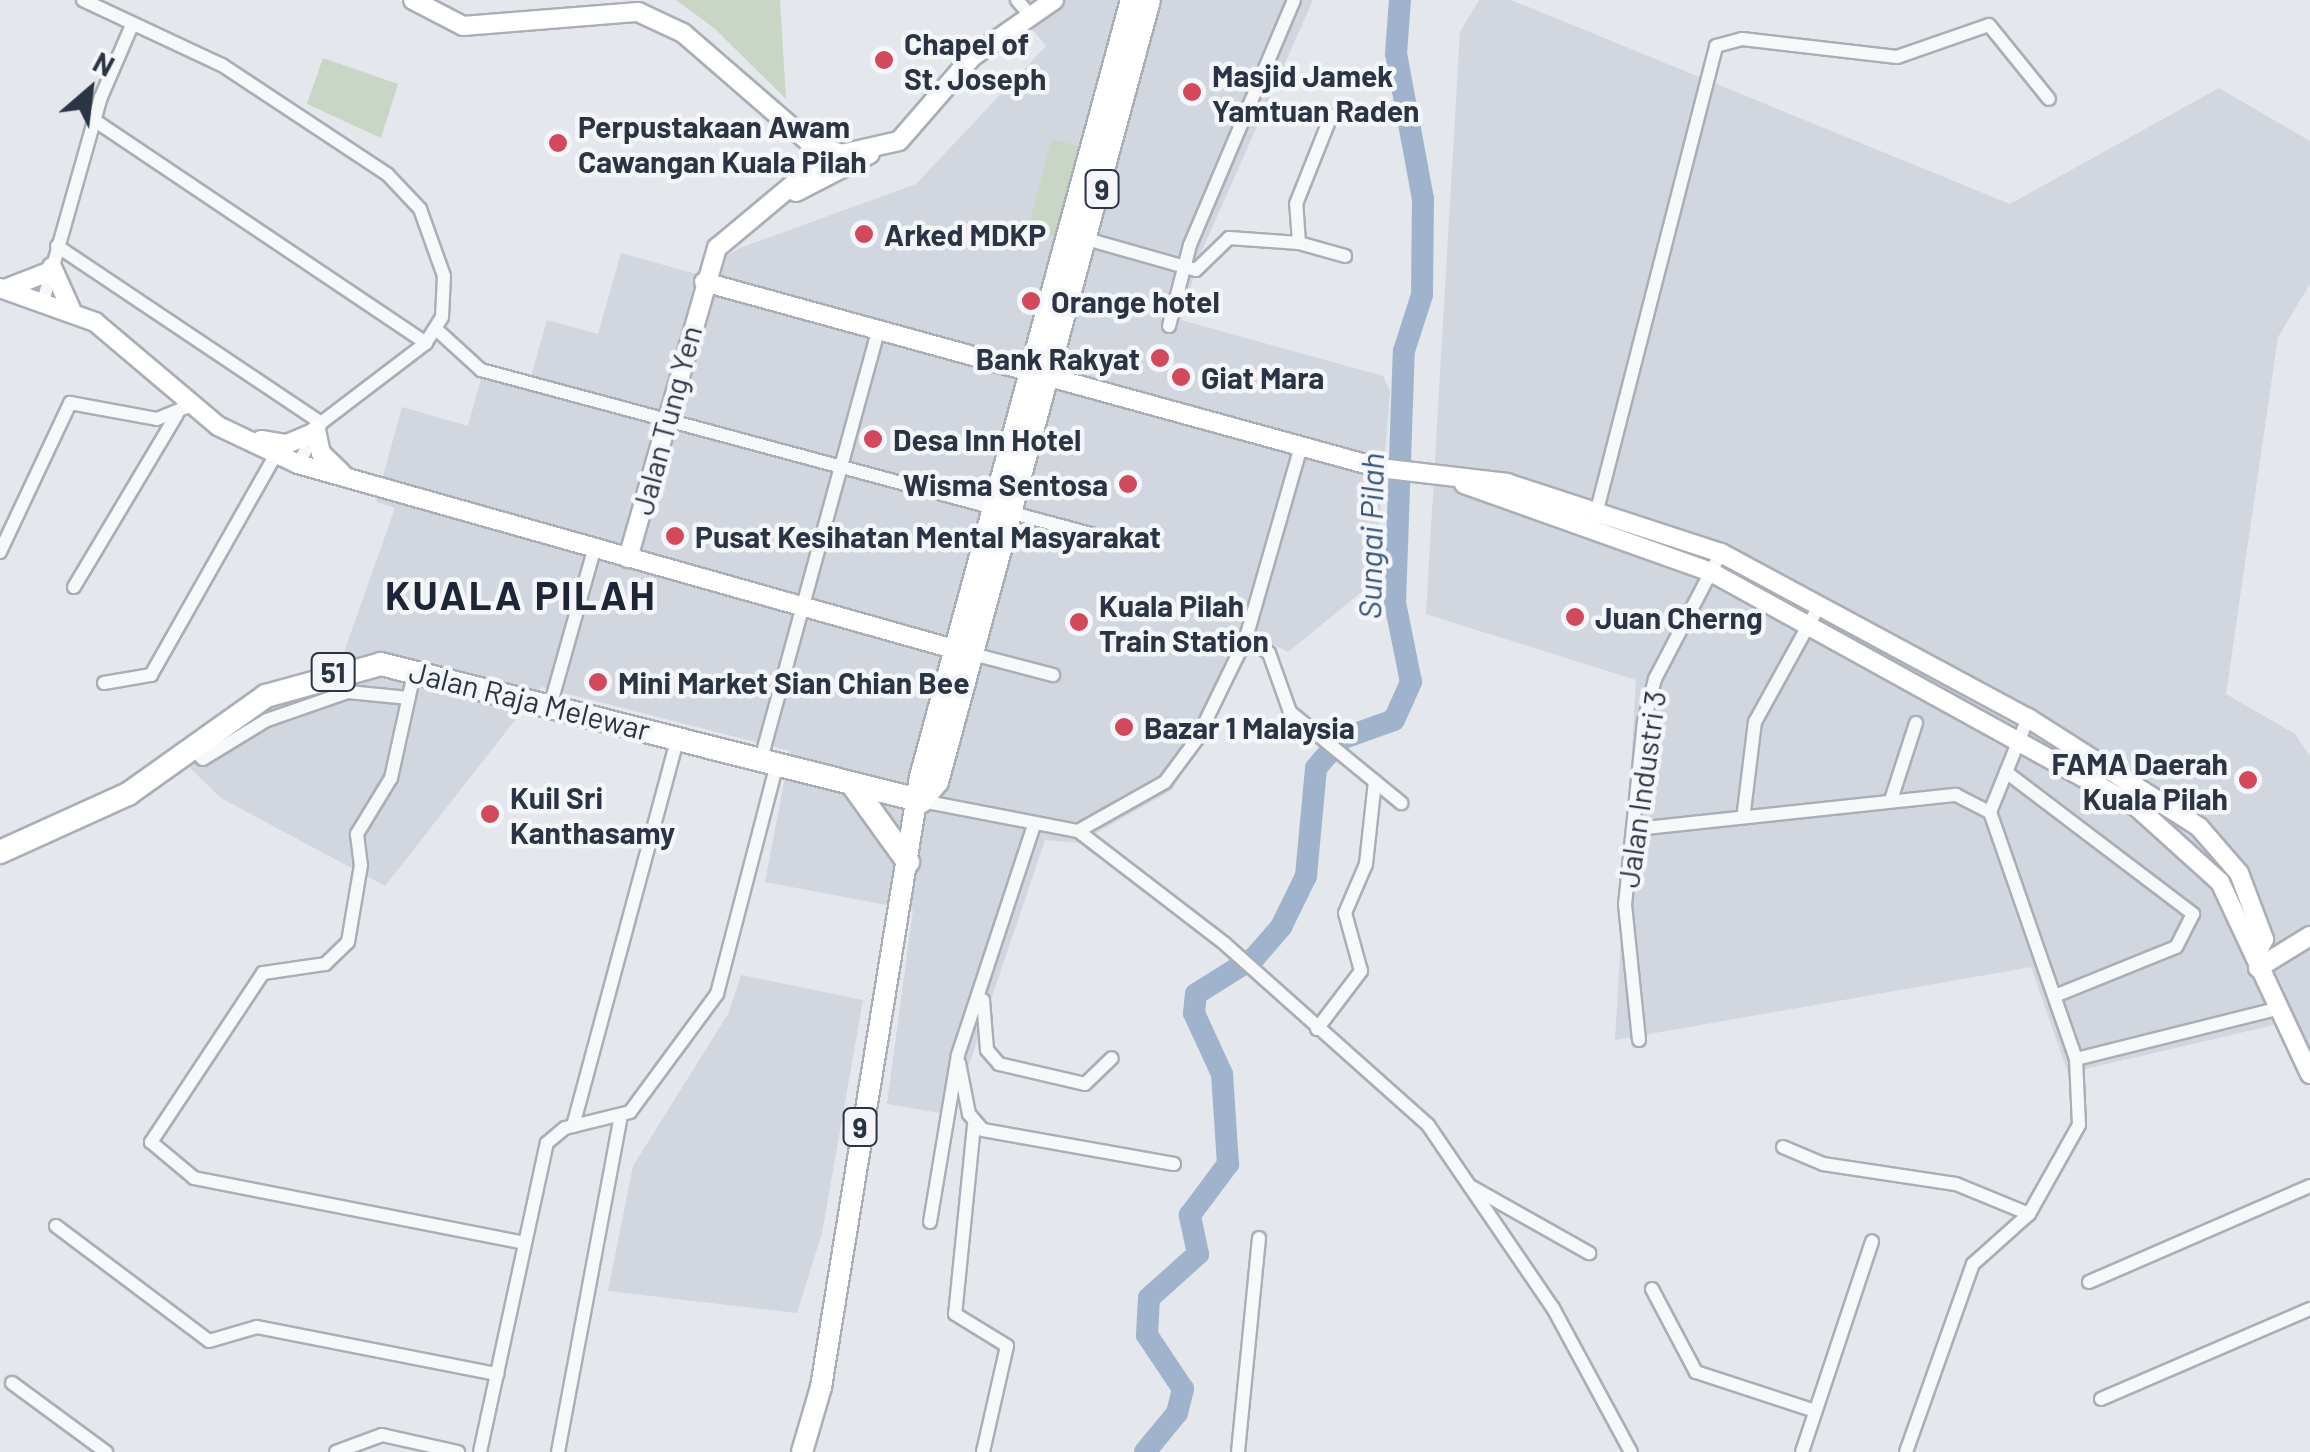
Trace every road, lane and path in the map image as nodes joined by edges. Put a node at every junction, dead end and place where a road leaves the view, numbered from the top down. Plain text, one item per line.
1 (83, 0) edge
2 (413, 0) edge
3 (1017, 0) edge
4 (1054, 0) edge
5 (1120, 0) edge
6 (1294, 0) edge
7 (1146, 1) edge
8 (1031, 16) junction
9 (132, 25) junction
10 (1121, 47) junction
11 (2049, 99) dead end
12 (1331, 116) dead end
13 (94, 120) junction
14 (874, 150) junction
15 (832, 152) junction
16 (785, 196) junction
17 (1090, 240) junction
18 (1299, 243) junction
19 (57, 246) junction
20 (1345, 256) dead end
21 (1184, 267) junction
22 (51, 269) junction
23 (704, 282) junction
24 (2, 289) edge
25 (44, 298) junction
26 (71, 309) junction
27 (1169, 326) dead end
28 (436, 329) junction
29 (878, 330) junction
30 (426, 342) junction
31 (1044, 375) junction
32 (184, 408) junction
33 (667, 418) junction
34 (218, 426) junction
35 (317, 428) junction
36 (1300, 446) junction
37 (276, 454) junction
38 (298, 464) junction
39 (840, 466) junction
40 (364, 485) junction
41 (1005, 511) junction
42 (1594, 520) junction
43 (1091, 534) dead end
44 (594, 550) junction
45 (0, 552) edge
46 (1721, 553) junction
47 (628, 558) junction
48 (1711, 572) junction
49 (74, 588) dead end
50 (1818, 606) junction
51 (802, 607) junction
52 (1809, 625) junction
53 (1246, 638) junction
54 (965, 652) junction
55 (416, 669) junction
56 (1053, 675) dead end
57 (104, 683) dead end
58 (409, 698) junction
59 (551, 704) junction
60 (2028, 718) junction
61 (1916, 723) dead end
62 (678, 737) junction
63 (2020, 738) junction
64 (194, 748) junction
65 (769, 761) junction
66 (2006, 772) junction
67 (1375, 781) junction
68 (850, 782) junction
69 (1891, 800) junction
70 (922, 801) junction
71 (1401, 803) dead end
72 (1744, 810) junction
73 (1990, 812) junction
74 (1033, 828) junction
75 (1636, 828) junction
76 (1078, 831) junction
77 (0, 852) edge
78 (908, 862) junction
79 (2310, 936) edge
80 (2256, 962) junction
81 (986, 972) junction
82 (2057, 995) junction
83 (2273, 1010) junction
84 (1316, 1029) junction
85 (1639, 1040) dead end
86 (958, 1055) junction
87 (1112, 1058) dead end
88 (2076, 1059) junction
89 (2310, 1074) edge
90 (620, 1120) junction
91 (974, 1125) junction
92 (573, 1126) junction
93 (1783, 1148) dead end
94 (1174, 1164) dead end
95 (1468, 1184) junction
96 (2310, 1186) edge
97 (2030, 1214) junction
98 (930, 1222) dead end
99 (56, 1226) dead end
100 (1259, 1238) dead end
101 (1872, 1241) dead end
102 (524, 1244) junction
103 (1589, 1253) dead end
104 (2090, 1282) dead end
105 (1652, 1288) dead end
106 (2310, 1309) edge
107 (498, 1374) junction
108 (12, 1383) dead end
109 (2101, 1400) dead end
110 (1815, 1412) junction
111 (106, 1452) edge
112 (336, 1452) edge
113 (458, 1452) edge
114 (480, 1452) edge
115 (558, 1452) edge
116 (802, 1452) edge
117 (983, 1452) edge
118 (1238, 1452) edge
119 (1631, 1452) edge
120 (1802, 1452) edge
121 (1906, 1452) edge

1 - 9 street
2 - 15 street
3 - 8 street
4 - 8 street
5 - 10 main road
6 - 21 street
7 - 10 main road, 9
7 - 17 main road, 9
8 - 14 street
9 - 13 street
9 - 28 street
10 - 31 main road, 9
11 - 42 street
12 - 18 street
13 - 19 street
13 - 30 street
14 - 15 street
14 - 16 street
15 - 16 street
16 - 23 street, Jalan Tung Yen
17 - 21 street
17 - 31 main road, 9
18 - 20 street
18 - 21 street
19 - 22 street
19 - 35 street
21 - 27 street
22 - 24 street
22 - 25 street
22 - 26 street
23 - 29 street
23 - 33 street, Jalan Tung Yen
24 - 25 street
25 - 26 street
26 - 32 street
28 - 30 street
28 - 33 street
29 - 31 street
29 - 39 street
30 - 35 street
31 - 36 street
31 - 41 main road, 9
32 - 34 street
32 - 45 street
32 - 49 street
33 - 39 street
33 - 47 street, Jalan Tung Yen
34 - 35 street
34 - 37 street
35 - 38 street
35 - 40 street
36 - 42 street
36 - 53 street
37 - 38 street
37 - 57 street
38 - 40 street
39 - 41 street
39 - 51 street
40 - 44 street
41 - 43 street
41 - 54 main road, 9
42 - 46 street
42 - 48 street
44 - 47 street
44 - 59 street
46 - 48 street, Jalan Industri 3
46 - 50 street
47 - 51 street
48 - 52 street
48 - 75 street, Jalan Industri 3
50 - 52 street
50 - 60 street
51 - 54 street
51 - 65 street
52 - 63 street
52 - 72 street
53 - 67 street
53 - 76 street
54 - 56 street
54 - 70 main road, 9
55 - 58 street
55 - 59 highway, Jalan Raja Melewar / 51
55 - 64 highway, Jalan Raja Melewar / 51
58 - 64 street
58 - 102 street
59 - 62 highway, Jalan Raja Melewar / 51
60 - 63 street
60 - 80 street
61 - 69 street
62 - 65 highway, Jalan Raja Melewar / 51
62 - 92 street
63 - 66 street
63 - 80 street
64 - 77 highway, Jalan Raja Melewar / 51
65 - 68 highway, Jalan Raja Melewar / 51
65 - 90 street
66 - 73 street
66 - 82 street
67 - 71 street
67 - 84 street
68 - 70 highway, Jalan Raja Melewar / 51
68 - 78 highway
69 - 72 street
69 - 73 street
70 - 74 street
70 - 78 main road, 9
72 - 75 street
73 - 82 street
74 - 76 street
74 - 81 street
75 - 85 street, Jalan Industri 3
76 - 84 street
78 - 116 main road, 9
79 - 80 street
80 - 83 street
81 - 86 street
81 - 87 street
82 - 88 street
83 - 88 street
83 - 89 street
84 - 95 street
86 - 91 street
86 - 98 street
88 - 97 street
90 - 92 street
90 - 115 street
91 - 94 street
91 - 117 street
92 - 102 street
93 - 97 street
95 - 103 street
95 - 119 street
96 - 104 street
97 - 121 street
99 - 107 street
100 - 118 street
101 - 110 street
102 - 107 street
105 - 110 street
106 - 109 street
107 - 114 street
108 - 111 street
110 - 120 street
112 - 113 street

